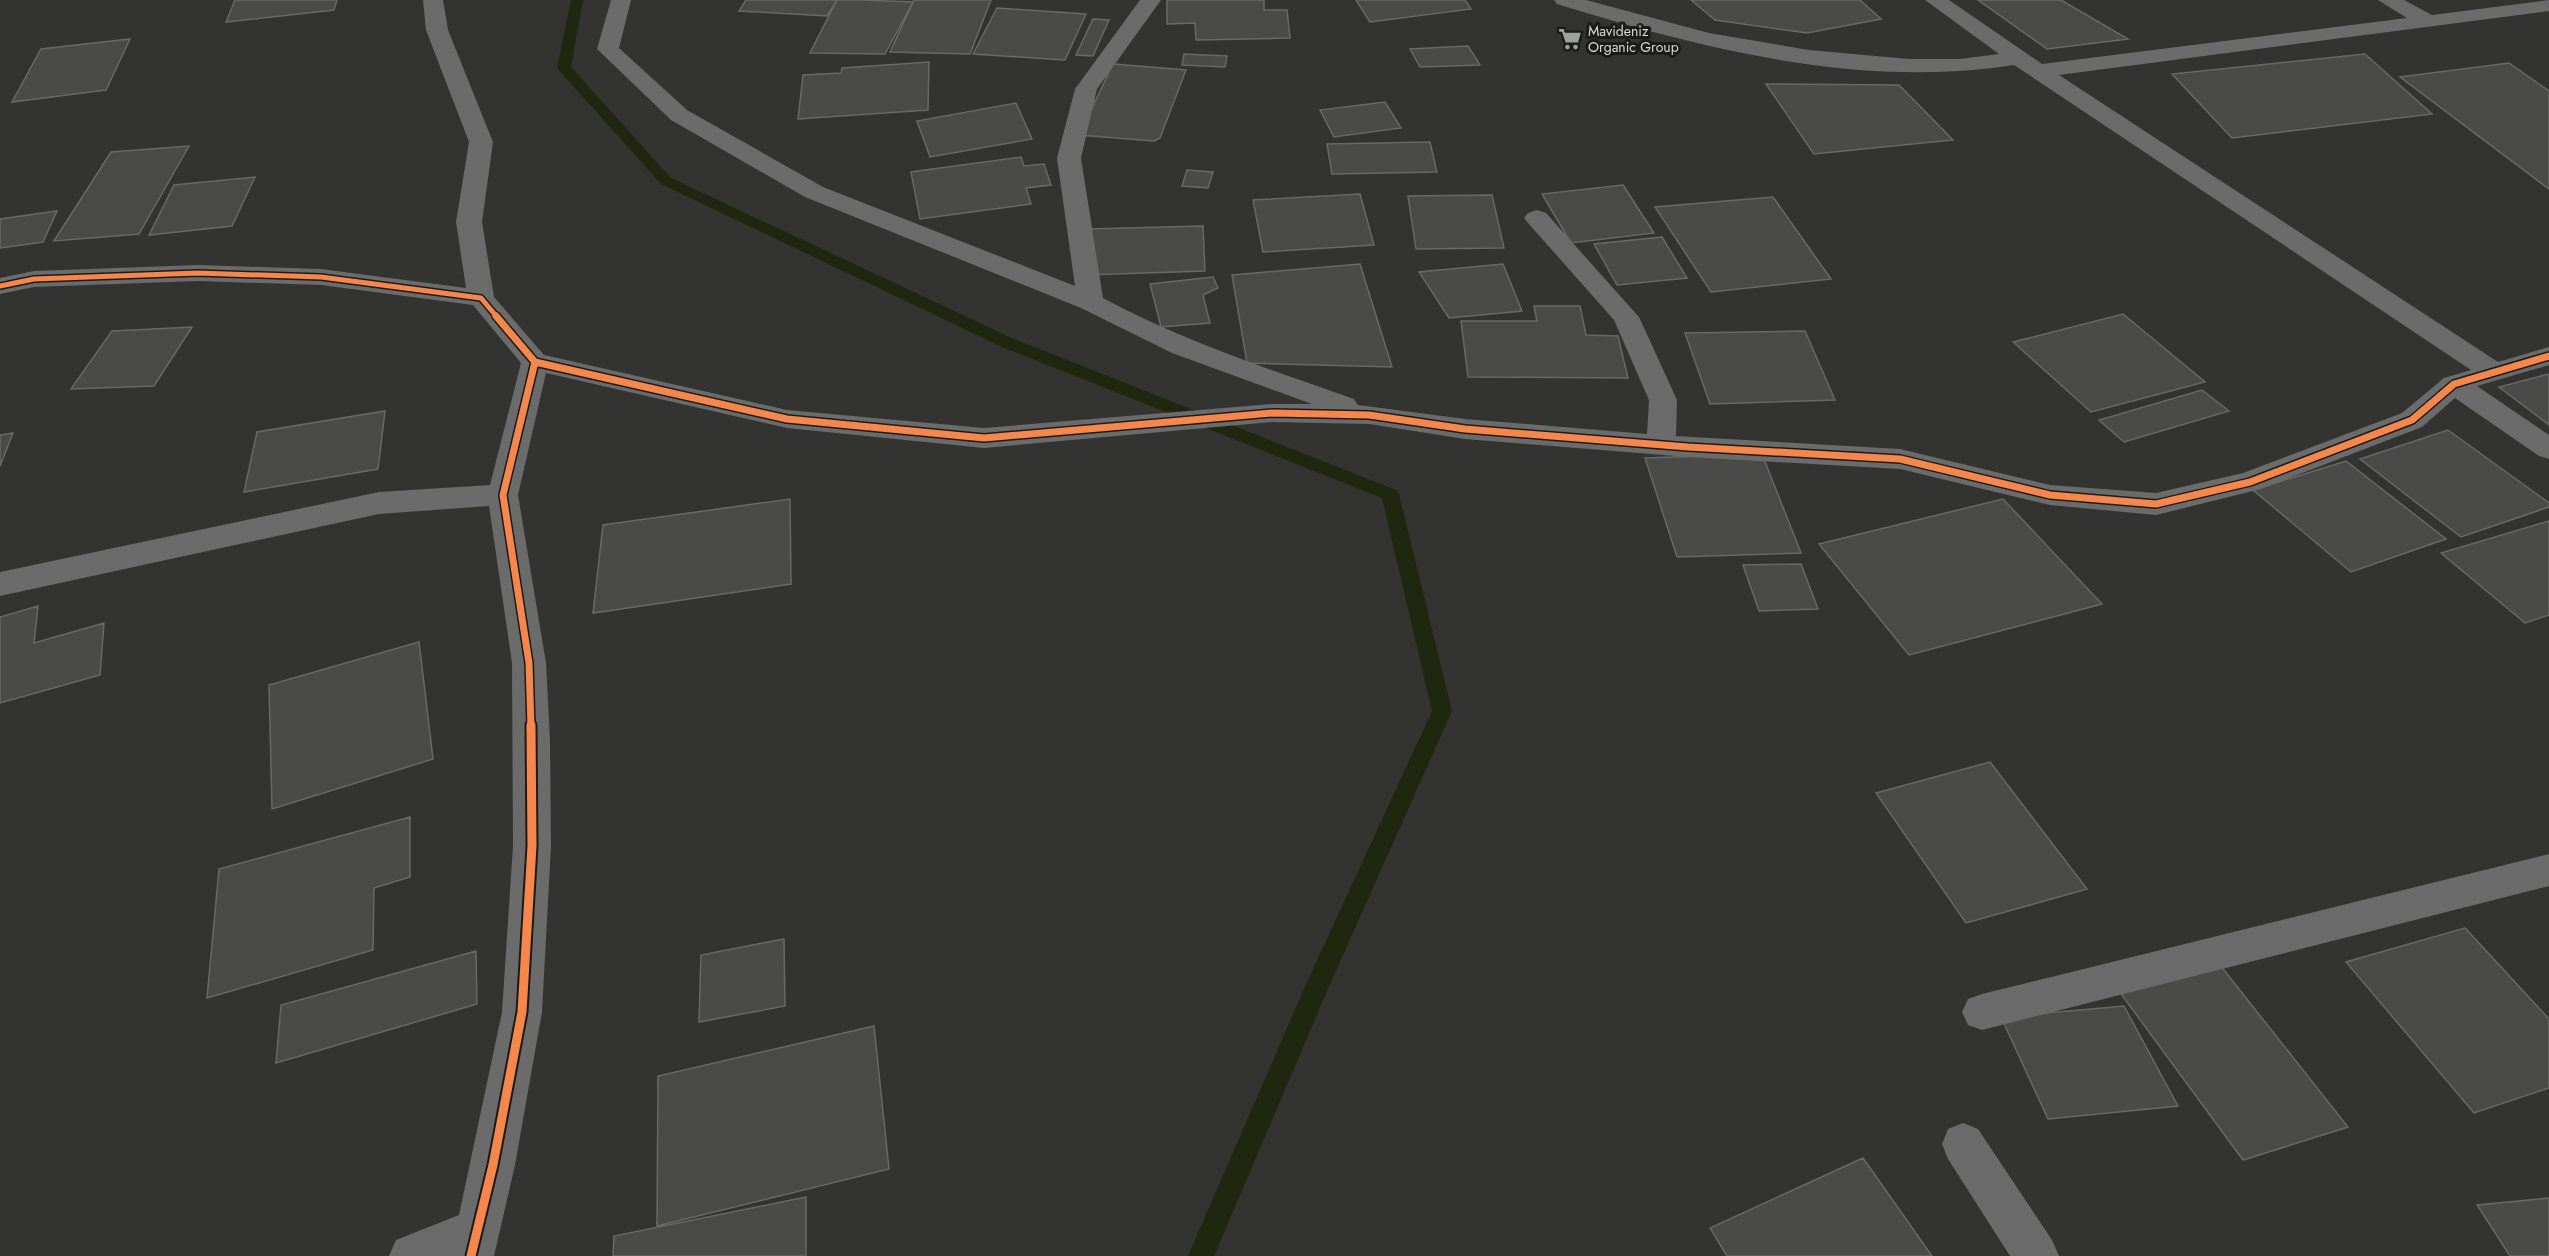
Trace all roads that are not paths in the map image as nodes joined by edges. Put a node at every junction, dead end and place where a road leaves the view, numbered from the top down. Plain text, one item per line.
1 (434, 0) edge
2 (621, 0) edge
3 (1151, 0) edge
4 (1564, 0) edge
5 (1935, 0) edge
6 (2388, 0) edge
7 (2549, 5) edge
8 (2429, 22) junction
9 (2018, 58) junction
10 (2040, 71) junction
11 (1537, 218) dead end
12 (0, 286) edge
13 (481, 298) junction
14 (1090, 302) junction
15 (2549, 356) edge
16 (536, 362) junction
17 (2494, 372) junction
18 (2454, 384) junction
19 (1369, 415) junction
20 (1661, 445) junction
21 (2549, 449) edge
22 (503, 495) junction
23 (0, 584) edge
24 (2549, 870) edge
25 (1982, 1012) dead end
26 (1963, 1144) dead end
27 (473, 1243) edge
28 (412, 1256) edge
29 (2036, 1256) edge

1 - 13 street
2 - 14 street
3 - 14 street
4 - 9 street
5 - 9 street
6 - 8 street
7 - 8 street
8 - 10 street
9 - 10 street
10 - 17 street
11 - 20 street
12 - 13 street
13 - 16 street
14 - 19 street
15 - 17 street
16 - 19 street
16 - 22 street
17 - 18 street
18 - 20 street
18 - 21 street
19 - 20 street
22 - 23 street
22 - 27 street
24 - 25 street
26 - 29 street
27 - 28 street

